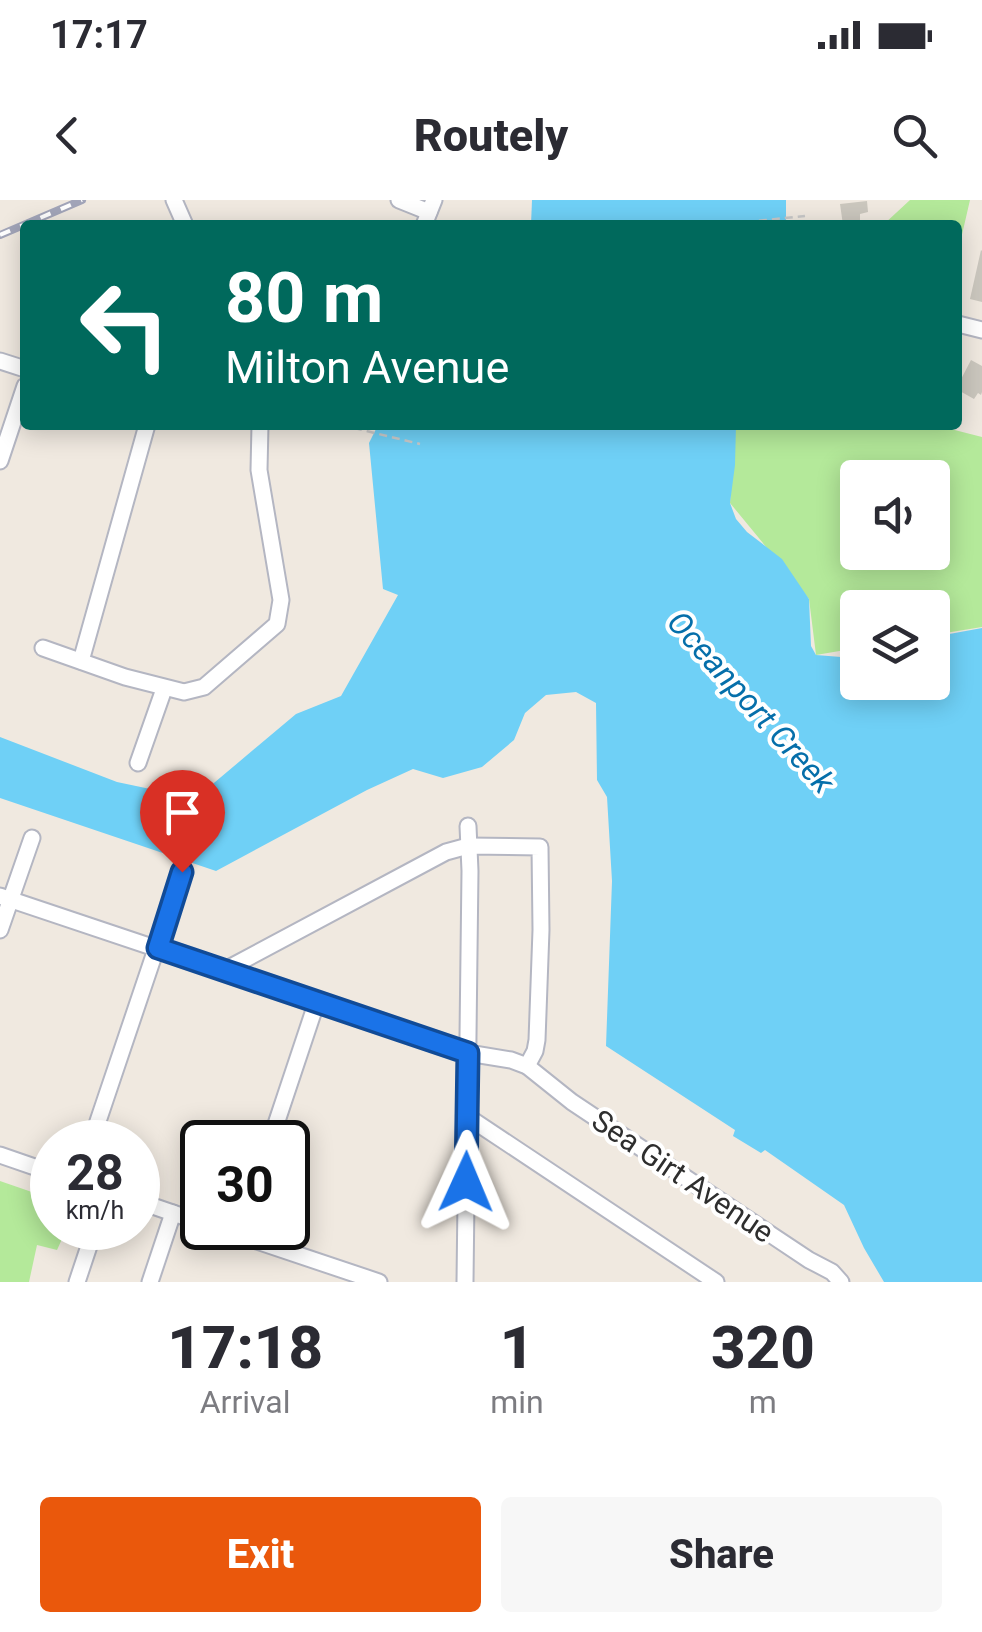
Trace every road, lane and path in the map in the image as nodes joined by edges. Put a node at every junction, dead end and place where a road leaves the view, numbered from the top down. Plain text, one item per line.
1 (399, 200) edge
2 (429, 212) edge
3 (805, 216) dead end
4 (766, 220) edge
5 (20, 401) edge
6 (146, 430) edge
7 (260, 430) edge
8 (362, 430) edge
9 (420, 444) dead end
10 (0, 461) edge
11 (43, 648) dead end
12 (81, 662) junction
13 (164, 689) junction
14 (138, 763) dead end
15 (468, 826) dead end
16 (32, 838) dead end
17 (468, 846) junction
18 (182, 872) dead end
19 (5, 897) edge
20 (0, 930) edge
21 (158, 948) junction
22 (225, 970) junction
23 (317, 1001) junction
24 (468, 1053) junction
25 (527, 1066) junction
26 (468, 1117) junction
27 (99, 1120) edge
28 (277, 1120) edge
29 (0, 1155) edge
30 (30, 1165) edge
31 (160, 1209) edge
32 (173, 1213) junction
33 (180, 1215) edge
34 (87, 1250) edge
35 (292, 1250) edge
36 (77, 1282) edge
37 (150, 1282) edge
38 (379, 1282) edge
39 (465, 1282) edge
40 (716, 1282) edge
41 (840, 1282) edge

1 - 2 street
3 - 4 path
5 - 10 street
6 - 12 street
7 - 13 street
8 - 9 path
11 - 12 street
12 - 13 street
13 - 14 street
15 - 17 street
16 - 19 street
17 - 22 street
17 - 24 street
17 - 25 street
18 - 21 street
19 - 20 street
19 - 21 street
21 - 22 street
21 - 27 street
22 - 23 street
23 - 24 street
23 - 28 street
24 - 25 street
24 - 26 street
25 - 41 street, Sea Girt Avenue
26 - 39 street
26 - 40 street
29 - 30 street
31 - 32 street
32 - 33 street
32 - 37 street
34 - 36 street
35 - 38 street

